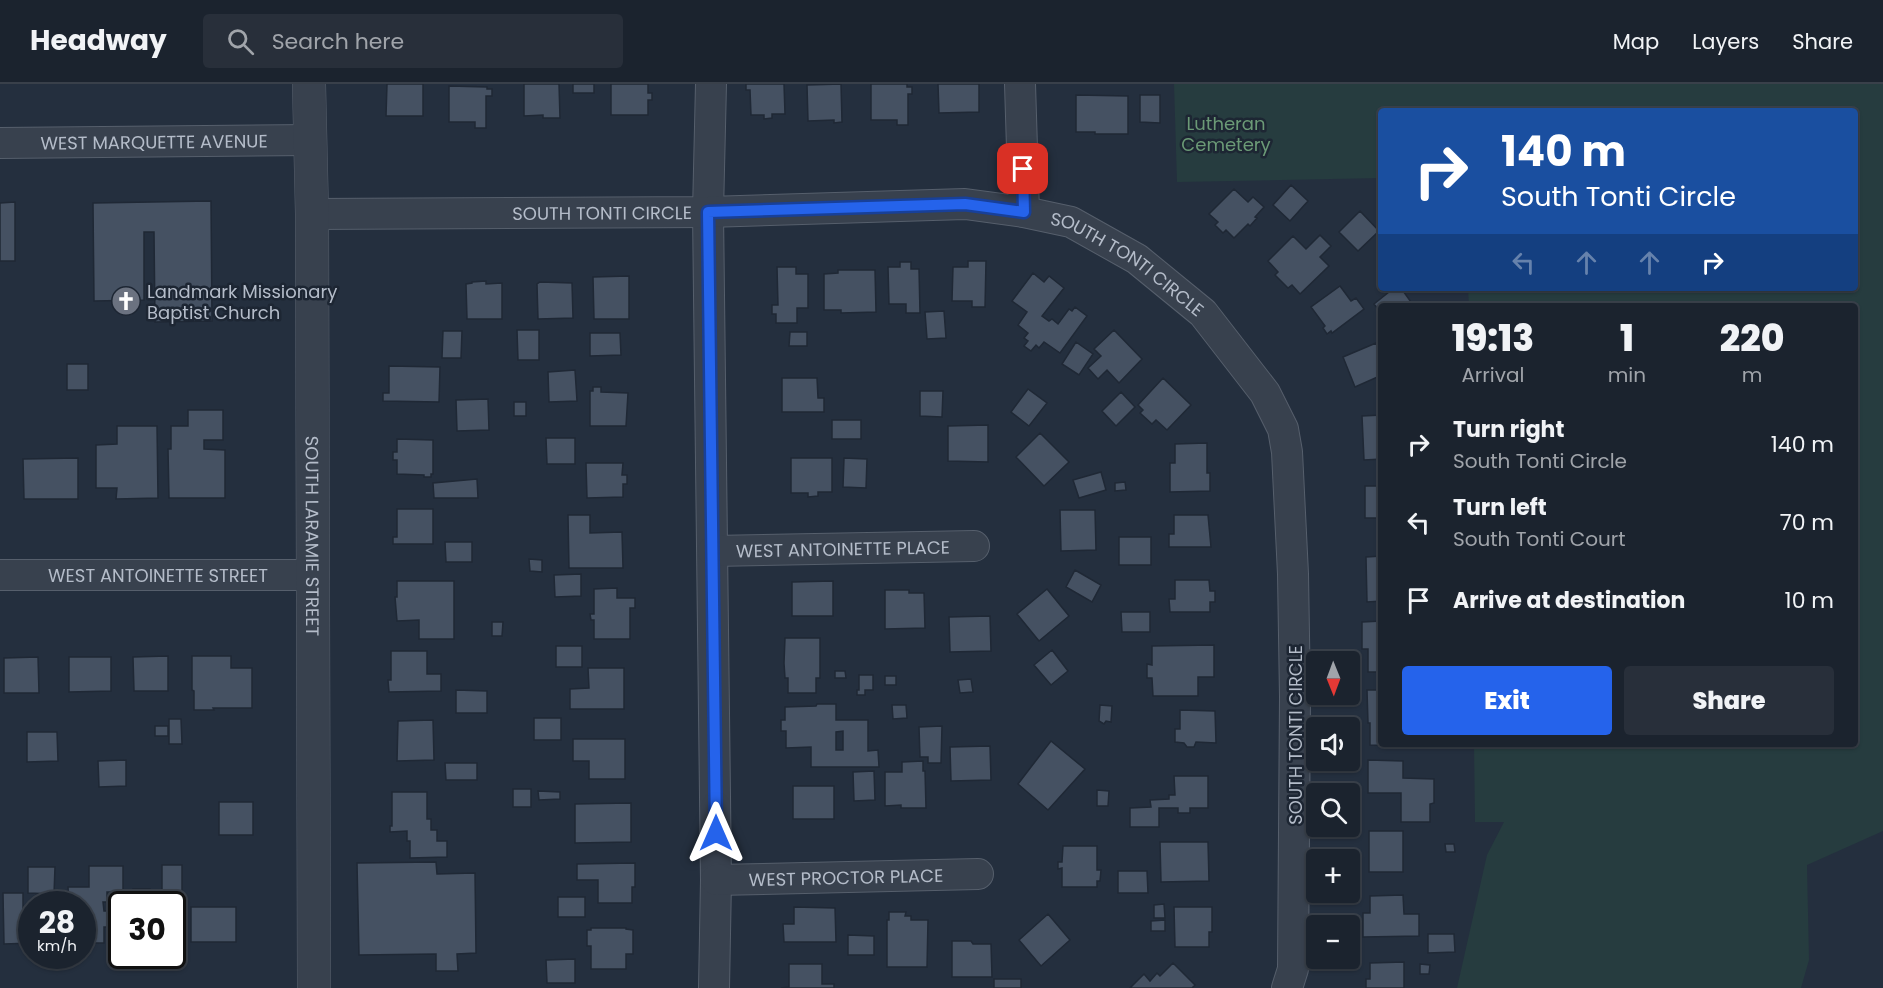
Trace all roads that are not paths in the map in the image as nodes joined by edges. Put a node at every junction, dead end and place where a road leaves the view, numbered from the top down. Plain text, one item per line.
1 (309, 84) edge
2 (711, 84) edge
3 (1020, 84) edge
4 (310, 140) junction
5 (0, 143) edge
6 (708, 212) junction
7 (1024, 212) junction
8 (312, 214) junction
9 (974, 546) dead end
10 (713, 550) junction
11 (0, 575) edge
12 (314, 575) junction
13 (978, 874) dead end
14 (716, 880) junction
15 (314, 988) edge
16 (714, 988) edge
17 (1287, 988) edge

1 - 4 street, SOUTH LARAMIE STREET
2 - 6 street
3 - 7 street
4 - 5 street, WEST MARQUETTE AVENUE
4 - 8 street, SOUTH LARAMIE STREET
6 - 7 street, SOUTH TONTI CIRCLE
6 - 8 street, SOUTH TONTI CIRCLE
6 - 10 street
7 - 17 street, SOUTH TONTI CIRCLE
8 - 12 street, SOUTH LARAMIE STREET
9 - 10 street, WEST ANTOINETTE PLACE
10 - 14 street
11 - 12 street, WEST ANTOINETTE STREET
12 - 15 street, SOUTH LARAMIE STREET
13 - 14 street, WEST PROCTOR PLACE
14 - 16 street

